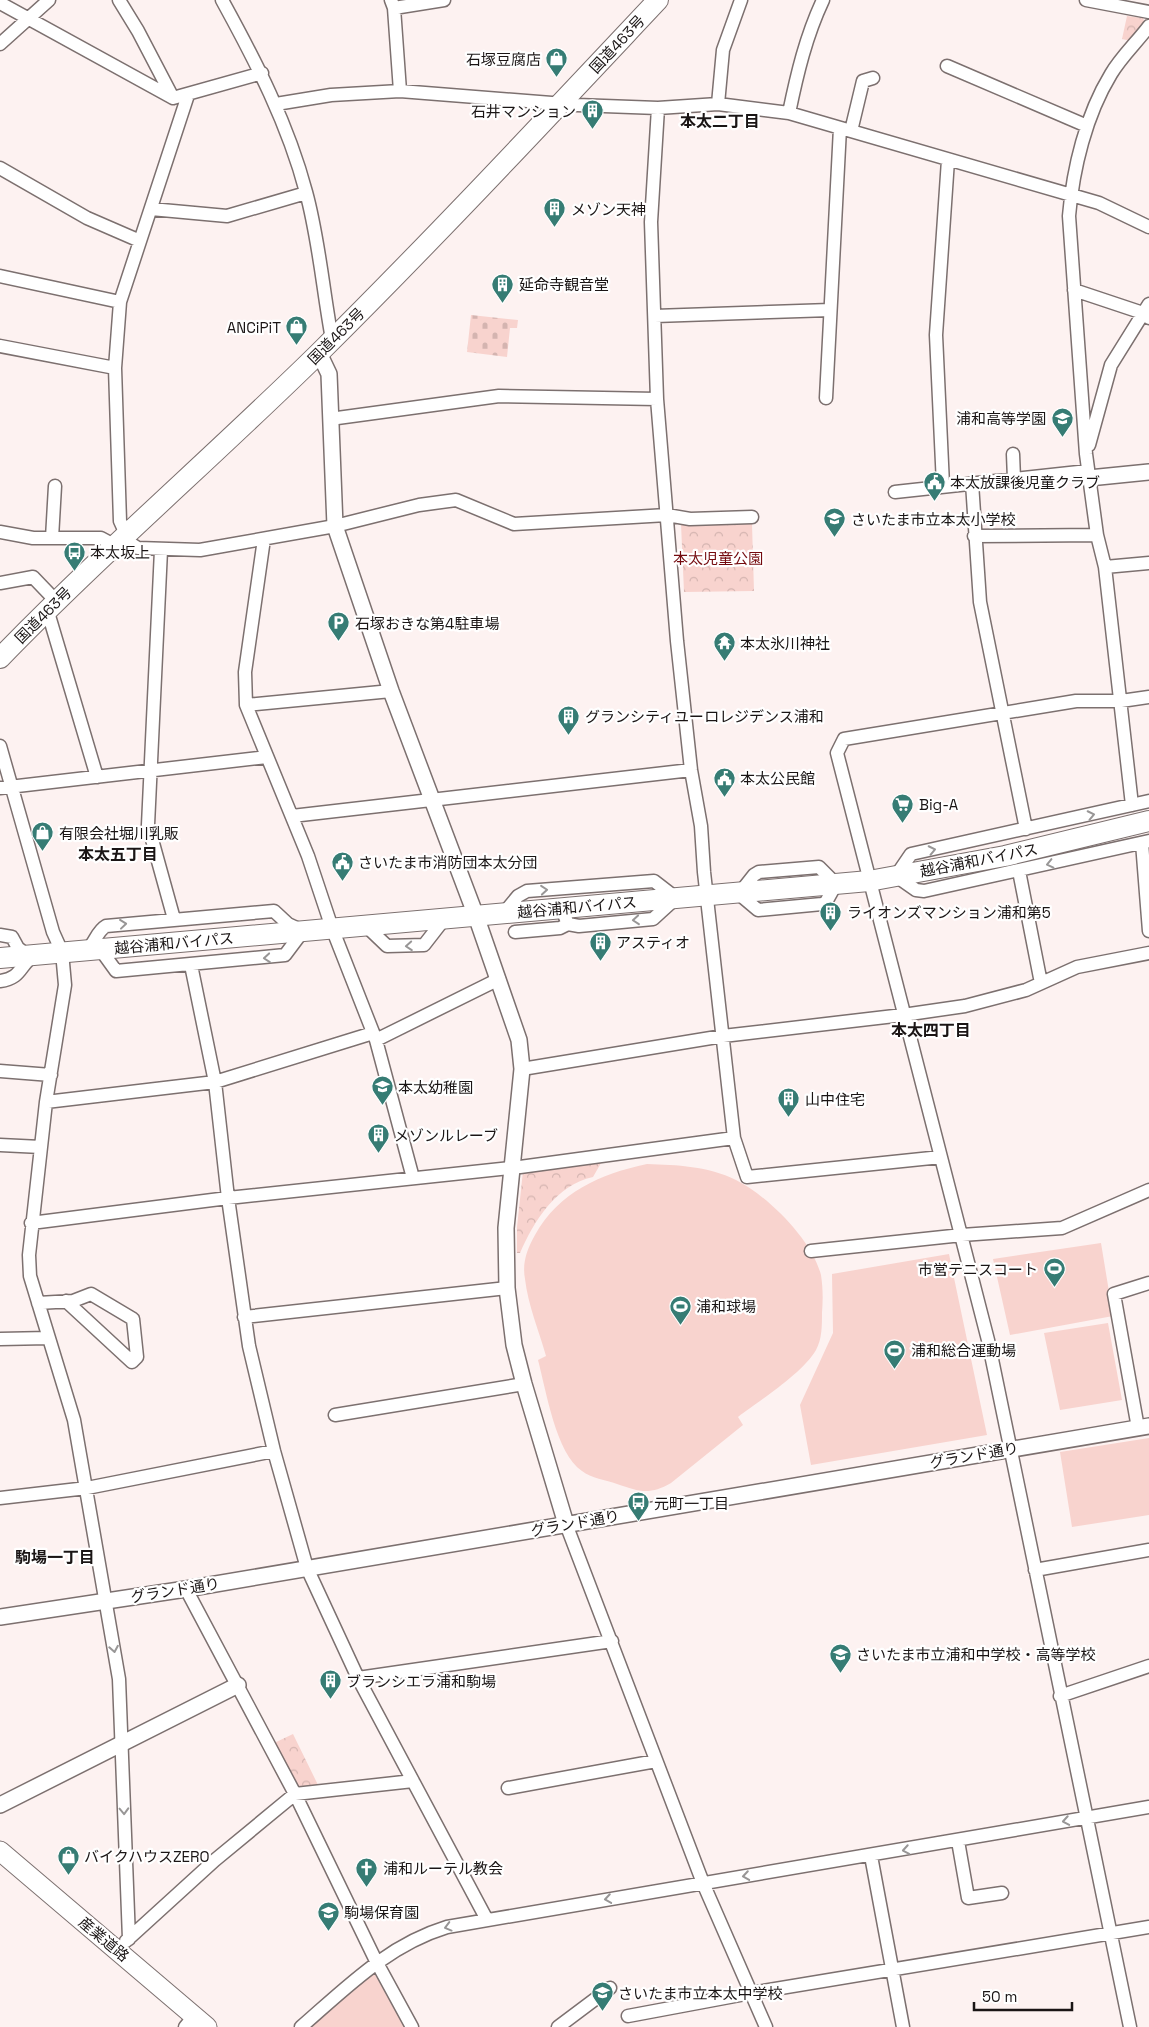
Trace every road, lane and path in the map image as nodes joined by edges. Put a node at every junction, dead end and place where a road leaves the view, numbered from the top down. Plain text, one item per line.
1 (49, 0) edge
2 (119, 0) edge
3 (222, 0) edge
4 (444, 0) edge
5 (658, 0) edge
6 (741, 0) edge
7 (824, 0) edge
8 (1086, 0) edge
9 (0, 3) edge
10 (393, 4) edge
11 (1149, 12) edge
12 (29, 18) junction
13 (1149, 26) edge
14 (0, 44) edge
15 (947, 66) dead end
16 (262, 73) junction
17 (873, 78) dead end
18 (400, 91) junction
19 (188, 95) junction
20 (173, 98) junction
21 (276, 104) junction
22 (560, 104) junction
23 (718, 104) junction
24 (658, 108) junction
25 (789, 113) junction
26 (1087, 126) junction
27 (845, 130) junction
28 (948, 160) junction
29 (0, 168) edge
30 (306, 193) junction
31 (1070, 195) junction
32 (151, 209) junction
33 (1149, 226) edge
34 (140, 241) junction
35 (0, 276) edge
36 (1074, 290) junction
37 (120, 302) junction
38 (830, 310) junction
39 (1147, 311) edge
40 (654, 316) junction
41 (0, 346) edge
42 (326, 346) junction
43 (115, 368) junction
44 (826, 398) dead end
45 (657, 399) junction
46 (330, 420) junction
47 (1013, 454) dead end
48 (1086, 454) junction
49 (1149, 472) edge
50 (1089, 475) junction
51 (1014, 478) junction
52 (972, 483) junction
53 (943, 485) junction
54 (55, 486) dead end
55 (895, 492) dead end
56 (667, 515) junction
57 (752, 517) dead end
58 (334, 526) junction
59 (0, 532) edge
60 (1097, 535) junction
61 (974, 536) junction
62 (52, 538) junction
63 (264, 539) junction
64 (120, 540) junction
65 (161, 550) junction
66 (1149, 563) edge
67 (1105, 567) junction
68 (0, 583) edge
69 (52, 605) junction
70 (0, 658) edge
71 (391, 691) junction
72 (1149, 697) edge
73 (1120, 701) junction
74 (246, 705) junction
75 (1003, 712) junction
76 (0, 746) edge
77 (267, 757) junction
78 (691, 770) junction
79 (150, 771) junction
80 (97, 777) junction
81 (6, 787) edge
82 (431, 800) junction
83 (1149, 801) edge
84 (1132, 805) junction
85 (292, 816) junction
86 (1149, 821) edge
87 (1026, 829) junction
88 (1145, 842) edge
89 (1019, 871) junction
90 (896, 876) junction
91 (869, 881) junction
92 (707, 896) junction
93 (676, 898) junction
94 (504, 913) junction
95 (476, 916) junction
96 (564, 916) junction
97 (174, 919) junction
98 (332, 928) junction
99 (303, 931) junction
100 (1149, 931) edge
101 (516, 932) dead end
102 (0, 935) edge
103 (92, 950) junction
104 (62, 952) junction
105 (1149, 953) edge
106 (32, 954) junction
107 (0, 958) edge
108 (191, 965) junction
109 (499, 980) junction
110 (0, 981) edge
111 (1041, 983) junction
112 (903, 1015) junction
113 (375, 1036) junction
114 (723, 1036) junction
115 (522, 1069) junction
116 (0, 1072) edge
117 (51, 1074) junction
118 (215, 1082) junction
119 (46, 1102) junction
120 (734, 1138) junction
121 (0, 1145) edge
122 (41, 1147) junction
123 (941, 1157) junction
124 (512, 1168) junction
125 (414, 1178) junction
126 (1149, 1190) edge
127 (228, 1198) junction
128 (31, 1223) junction
129 (962, 1235) junction
130 (811, 1251) dead end
131 (1149, 1283) edge
132 (506, 1288) junction
133 (66, 1302) junction
134 (38, 1303) junction
135 (244, 1317) junction
136 (48, 1338) junction
137 (0, 1339) edge
138 (524, 1384) junction
139 (335, 1415) dead end
140 (1144, 1427) edge
141 (1010, 1449) junction
142 (274, 1451) junction
143 (86, 1488) junction
144 (0, 1498) edge
145 (566, 1524) junction
146 (1149, 1550) edge
147 (306, 1568) junction
148 (1034, 1570) junction
149 (186, 1589) junction
150 (106, 1601) junction
151 (0, 1617) edge
152 (612, 1641) junction
153 (1149, 1666) edge
154 (358, 1678) junction
155 (238, 1685) junction
156 (1060, 1696) junction
157 (122, 1744) junction
158 (656, 1760) junction
159 (413, 1781) junction
160 (508, 1788) dead end
161 (295, 1794) junction
162 (0, 1805) edge
163 (1149, 1807) edge
164 (1087, 1818) junction
165 (958, 1841) junction
166 (0, 1851) edge
167 (871, 1856) junction
168 (703, 1882) junction
169 (1002, 1893) dead end
170 (486, 1918) junction
171 (1149, 1927) edge
172 (1111, 1934) junction
173 (123, 1944) junction
174 (376, 1962) junction
175 (892, 1970) junction
176 (610, 1988) dead end
177 (751, 1993) junction
178 (628, 2016) dead end
179 (196, 2023) edge
180 (301, 2027) edge
181 (412, 2027) edge
182 (558, 2027) edge
183 (766, 2027) edge
184 (903, 2027) edge
185 (1130, 2027) edge

1 - 12 street
2 - 20 street
3 - 16 street
4 - 10 street
5 - 22 highway, 国道463号
6 - 23 street
7 - 25 street
8 - 11 street
9 - 12 street
10 - 18 street
12 - 14 street
12 - 20 street
13 - 26 street
15 - 26 street
16 - 19 street
16 - 21 street
17 - 27 street
18 - 21 street
18 - 22 street
19 - 20 street
19 - 32 street
21 - 30 street
22 - 24 street
22 - 42 highway, 国道463号
23 - 24 street
23 - 25 street
24 - 40 street
25 - 27 street
26 - 31 street
27 - 28 street
27 - 38 street
28 - 31 street
28 - 53 street
29 - 34 street
30 - 32 street
30 - 42 street
31 - 33 street
31 - 36 street
32 - 34 street
34 - 37 street
35 - 37 street
36 - 39 street
36 - 48 street
37 - 43 street
38 - 40 street
38 - 44 street
39 - 48 street
40 - 45 street
41 - 43 street
42 - 46 street
42 - 64 highway, 国道463号
43 - 64 street
45 - 46 street
45 - 56 street
46 - 58 street
47 - 51 street
48 - 50 street
49 - 50 street
50 - 51 street
50 - 60 street
51 - 52 street
52 - 53 street
52 - 61 street
53 - 55 street
54 - 62 street
56 - 57 street
56 - 58 street
56 - 78 street
58 - 63 street
58 - 71 street
59 - 62 street
60 - 61 street
60 - 67 street
61 - 75 street
62 - 64 street
63 - 65 street
63 - 74 street
64 - 65 street
64 - 69 highway, 国道463号
65 - 79 street
66 - 67 street
67 - 73 street
68 - 69 street
69 - 70 highway, 国道463号
69 - 80 street
71 - 74 street
71 - 82 street
72 - 73 street
73 - 75 street
73 - 84 street
74 - 77 street
75 - 87 street
75 - 91 street
76 - 81 street
77 - 79 street
77 - 85 street
78 - 82 street
78 - 92 street
79 - 80 street
79 - 97 street
80 - 81 street
81 - 104 street
82 - 85 street
82 - 95 street
83 - 84 street
87 -> 84 street
85 - 98 street
86 - 90 highway, 越谷浦和バイパス
90 -> 87 street
88 -> 89 street
88 - 100 street
89 - 90 street
89 - 111 street
90 - 91 highway, 越谷浦和バイパス
91 - 92 highway, 越谷浦和バイパス
91 - 112 street
92 - 93 highway, 越谷浦和バイパス
92 - 114 street
94 -> 93 street
93 - 96 highway, 越谷浦和バイパス
94 - 95 highway, 越谷浦和バイパス
94 - 96 highway, 越谷浦和バイパス
95 - 98 highway, 越谷浦和バイパス
95 - 109 street
96 - 101 street
97 - 99 street
103 -> 97 street
98 - 99 highway, 越谷浦和バイパス
98 - 113 street
99 - 103 highway, 越谷浦和バイパス
99 -> 108 street
102 - 106 street
103 - 104 highway, 越谷浦和バイパス
103 - 108 street
104 - 106 highway, 越谷浦和バイパス
104 - 117 street
105 - 111 street
106 - 107 highway, 越谷浦和バイパス
106 - 110 street
108 - 118 street
109 - 113 street
109 - 115 street
111 - 112 street
112 - 114 street
112 - 123 street
113 - 118 street
113 - 125 street
114 - 115 street
114 - 120 street
115 - 124 street
116 - 117 street
117 - 119 street
118 - 119 street
118 - 127 street
119 - 122 street
120 - 123 street
120 - 124 street
121 - 122 street
122 - 128 street
123 - 129 street
124 - 125 street
124 - 132 street
125 - 127 street
126 - 129 street
127 - 128 street
127 - 135 street
128 - 134 street
129 - 130 street
129 - 141 street
131 - 140 street
132 - 135 street
132 - 138 street
133 - 133 street
133 - 134 street
134 - 136 street
135 - 142 street
136 - 137 street
136 - 143 street
138 - 139 street
138 - 145 street
140 - 141 street, グランド通り
141 - 145 street, グランド通り
141 - 148 street
142 - 143 street
142 - 147 street
143 - 144 street
143 - 150 street
145 - 147 street, グランド通り
145 - 152 street
146 - 148 street
147 - 149 street, グランド通り
147 - 154 street
148 - 156 street
149 - 150 street, グランド通り
149 - 155 street
150 - 151 street, グランド通り
150 -> 157 street
152 - 154 street
152 - 158 street
153 - 156 street
154 - 159 street
155 - 157 street
155 - 161 street
156 - 164 street
157 - 162 street
157 -> 173 street
158 - 160 street
158 - 168 street
159 - 161 street
159 - 170 street
161 - 173 street
161 - 174 street
163 - 164 street
164 -> 165 street
164 - 172 street
165 -> 167 street
165 - 169 street
166 - 173 main road, 産業道路
167 -> 168 street
167 - 175 street
168 -> 170 street
168 - 177 street
170 -> 174 street
171 - 172 street
172 - 175 street
172 - 185 street
173 - 179 main road, 産業道路
174 - 180 street
174 - 181 street
175 - 177 street
175 - 184 street
176 - 182 street
177 - 178 street
177 - 183 street

